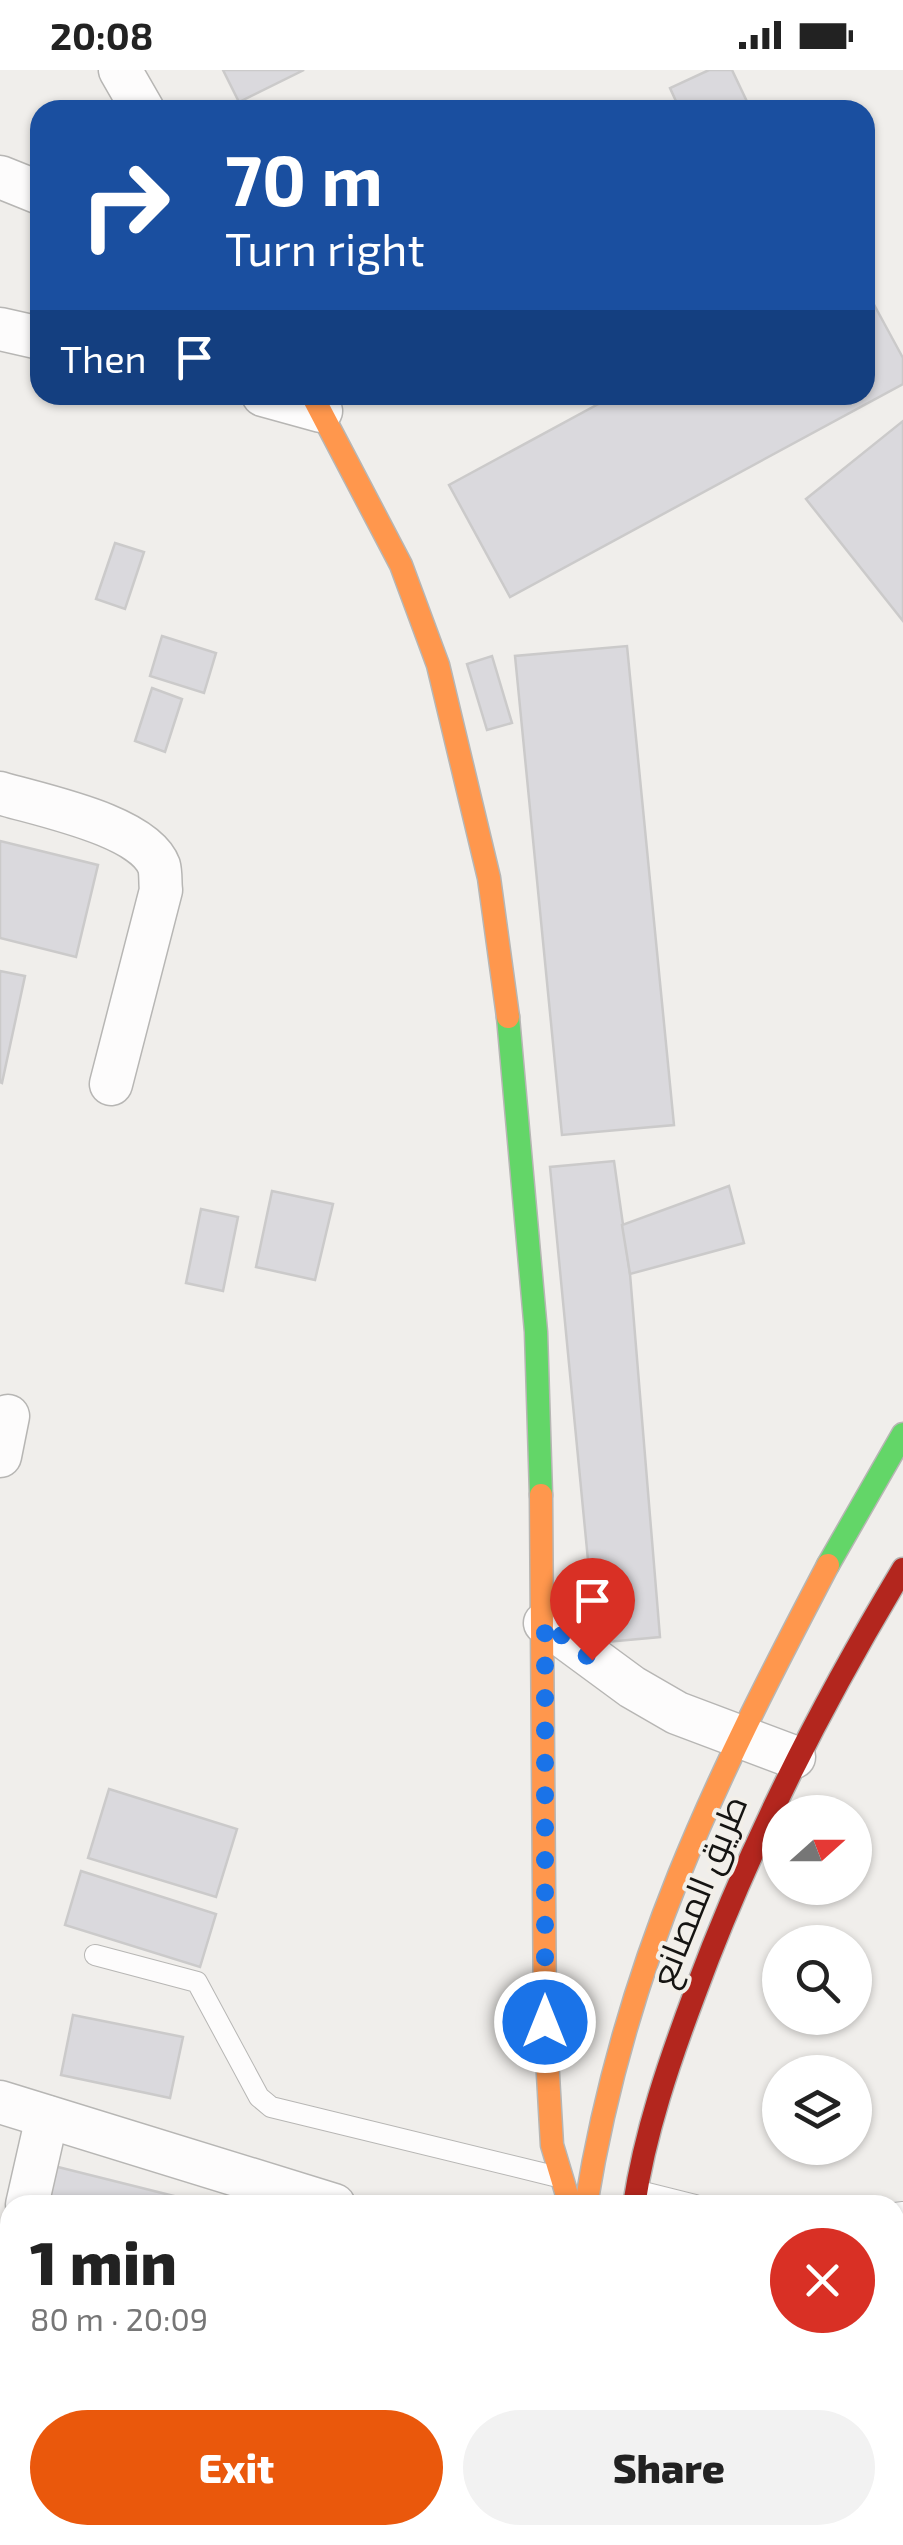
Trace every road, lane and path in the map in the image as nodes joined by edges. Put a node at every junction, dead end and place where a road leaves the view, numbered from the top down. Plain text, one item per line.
1 (120, 70) edge
2 (138, 100) edge
3 (0, 177) edge
4 (30, 189) edge
5 (0, 329) edge
6 (30, 336) edge
7 (318, 405) edge
8 (0, 793) edge
9 (111, 1084) dead end
10 (903, 1434) edge
11 (903, 1569) edge
12 (545, 1622) junction
13 (736, 1736) junction
14 (794, 1757) junction
15 (95, 1955) dead end
16 (0, 2102) edge
17 (47, 2117) junction
18 (562, 2178) junction
19 (29, 2195) edge
20 (301, 2195) edge
21 (567, 2195) edge
22 (587, 2195) edge
23 (635, 2195) edge

1 - 2 street
3 - 4 street
5 - 6 street
7 - 12 street
8 - 9 street
10 - 13 street
11 - 14 street, طريق المصانع
12 - 13 street
12 - 18 street
13 - 14 street
13 - 22 street
14 - 23 street, طريق المصانع
15 - 18 lane
16 - 17 street
17 - 19 street
17 - 20 street
18 - 21 street

